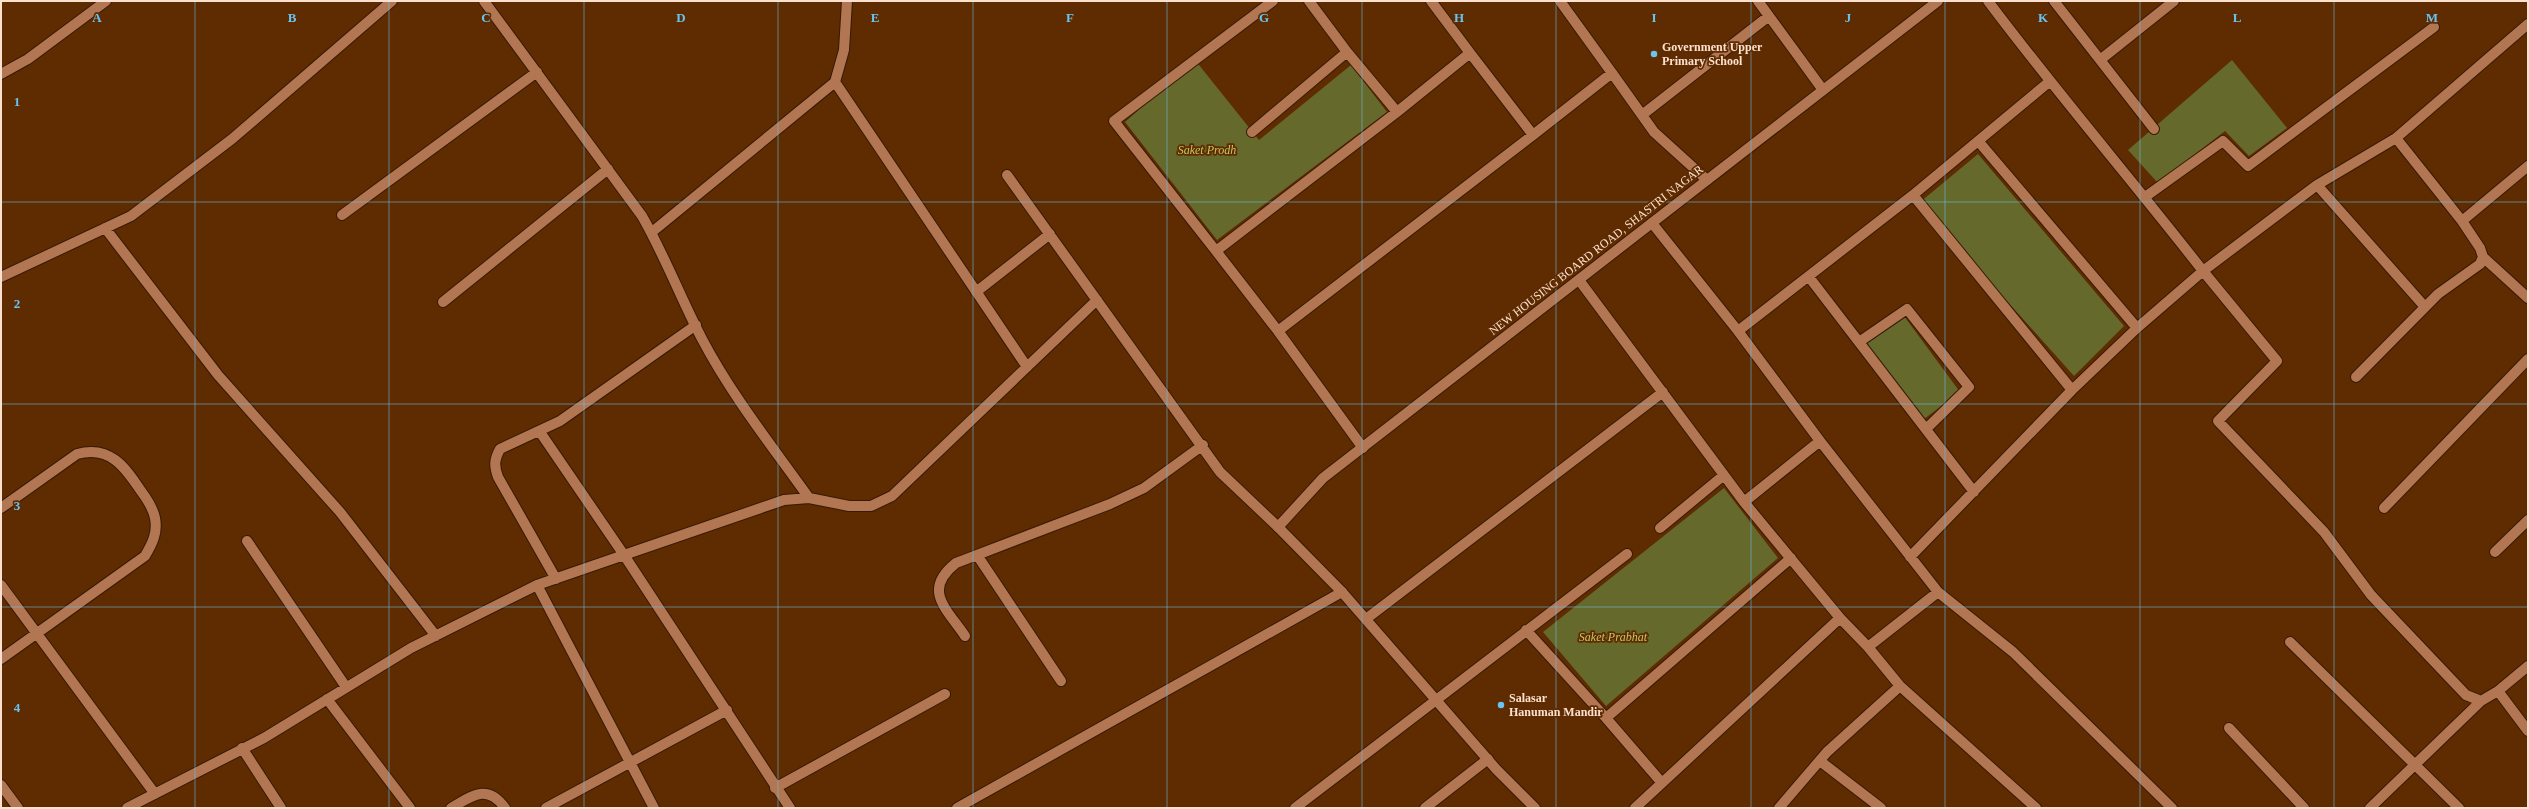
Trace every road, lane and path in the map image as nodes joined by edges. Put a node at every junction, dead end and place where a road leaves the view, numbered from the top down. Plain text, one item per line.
1 (106, 1) edge
2 (392, 1) edge
3 (484, 1) edge
4 (847, 1) edge
5 (1273, 1) edge
6 (1309, 1) edge
7 (1431, 1) edge
8 (1560, 1) edge
9 (1758, 1) edge
10 (1938, 1) edge
11 (1988, 1) edge
12 (2054, 1) edge
13 (2174, 1) edge
14 (1769, 16) junction
15 (2528, 24) edge
16 (2434, 27) dead end
17 (1347, 52) junction
18 (1470, 53) junction
19 (2100, 60) junction
20 (537, 72) junction
21 (1612, 73) junction
22 (1, 74) edge
23 (835, 82) junction
24 (2049, 82) junction
25 (1823, 90) junction
26 (1397, 112) junction
27 (1642, 115) junction
28 (2154, 129) dead end
29 (1252, 132) dead end
30 (1533, 135) junction
31 (2396, 138) junction
32 (1979, 142) junction
33 (608, 169) junction
34 (2526, 171) edge
35 (1007, 175) dead end
36 (1707, 180) junction
37 (2317, 184) junction
38 (1913, 194) junction
39 (2145, 197) junction
40 (342, 215) dead end
41 (2462, 221) junction
42 (1652, 223) junction
43 (105, 228) junction
44 (652, 232) junction
45 (1050, 234) junction
46 (1216, 251) junction
47 (2483, 257) junction
48 (2203, 271) junction
49 (1, 277) edge
50 (1809, 277) junction
51 (1579, 280) junction
52 (976, 292) junction
53 (2528, 298) edge
54 (1097, 300) junction
55 (444, 302) dead end
56 (2425, 307) junction
57 (696, 325) junction
58 (2137, 328) junction
59 (1278, 331) junction
60 (1738, 331) junction
61 (1859, 342) junction
62 (2528, 359) edge
63 (1027, 367) junction
64 (2356, 377) dead end
65 (2072, 390) junction
66 (1663, 392) junction
67 (1926, 429) junction
68 (540, 432) junction
69 (1820, 441) junction
70 (1203, 445) junction
71 (1363, 448) junction
72 (1724, 475) junction
73 (1974, 492) junction
74 (809, 498) junction
75 (1744, 502) junction
76 (1, 508) edge
77 (2384, 508) dead end
78 (2528, 520) edge
79 (1278, 527) junction
80 (1660, 528) dead end
81 (247, 541) dead end
82 (2495, 552) dead end
83 (1627, 554) dead end
84 (624, 555) junction
85 (977, 555) junction
86 (1910, 557) junction
87 (1791, 558) junction
88 (556, 579) junction
89 (1, 585) edge
90 (537, 585) junction
91 (1342, 592) junction
92 (1938, 592) junction
93 (1840, 618) junction
94 (1366, 619) junction
95 (1526, 630) junction
96 (37, 634) junction
97 (436, 636) junction
98 (965, 636) dead end
99 (2290, 642) dead end
100 (1868, 647) junction
101 (1, 658) edge
102 (2528, 666) edge
103 (1061, 681) dead end
104 (1900, 686) junction
105 (346, 687) junction
106 (2498, 691) junction
107 (945, 694) dead end
108 (327, 699) junction
109 (1436, 699) junction
110 (2481, 701) junction
111 (727, 710) junction
112 (1606, 718) junction
113 (2229, 728) dead end
114 (2528, 731) edge
115 (242, 748) junction
116 (1488, 759) junction
117 (1820, 761) junction
118 (630, 764) junction
119 (2414, 765) junction
120 (1662, 784) junction
121 (1, 785) edge
122 (775, 788) junction
123 (155, 794) junction
124 (18, 808) edge
125 (127, 808) edge
126 (281, 808) edge
127 (410, 808) edge
128 (452, 808) edge
129 (505, 808) edge
130 (546, 808) edge
131 (654, 808) edge
132 (790, 808) edge
133 (956, 808) edge
134 (1295, 808) edge
135 (1425, 808) edge
136 (1535, 808) edge
137 (1635, 808) edge
138 (1779, 808) edge
139 (1881, 808) edge
140 (2036, 808) edge
141 (2172, 808) edge
142 (2304, 808) edge
143 (2370, 808) edge
144 (2459, 808) edge

1 - 22 street
2 - 43 street
3 - 20 street
4 - 23 street
5 - 46 street
6 - 17 street
7 - 18 street
8 - 21 street
9 - 14 street
10 - 25 street, NEW HOUSING BOARD ROAD, SHASTRI NAGAR
11 - 24 street
12 - 19 street
13 - 19 street
14 - 25 street
14 - 27 street
15 - 31 street
16 - 39 street
17 - 26 street
17 - 29 street
18 - 26 street
18 - 30 street
19 - 28 street
20 - 33 street
20 - 40 street
21 - 27 street
21 - 30 street
23 - 44 street
23 - 52 street
24 - 32 street
24 - 39 street
25 - 36 street, NEW HOUSING BOARD ROAD, SHASTRI NAGAR
26 - 46 street
27 - 36 street
30 - 59 street
31 - 37 street
31 - 41 street
32 - 38 street
32 - 58 street
33 - 44 street
33 - 55 street
34 - 41 street
35 - 45 street
36 - 42 street, NEW HOUSING BOARD ROAD, SHASTRI NAGAR
37 - 48 street
37 - 56 street
38 - 50 street
38 - 65 street
39 - 48 street
41 - 47 street
42 - 51 street, NEW HOUSING BOARD ROAD, SHASTRI NAGAR
42 - 60 street
43 - 49 street
43 - 97 street
44 - 57 street
45 - 52 street
45 - 54 street
46 - 59 street
47 - 53 street
47 - 56 street
48 - 58 street
48 - 110 street
50 - 60 street
50 - 61 street
51 - 66 street
51 - 71 street, NEW HOUSING BOARD ROAD, SHASTRI NAGAR
52 - 63 street
54 - 63 street
54 - 70 street
56 - 64 street
57 - 68 street
57 - 74 street
58 - 65 street
59 - 71 street
60 - 69 street
61 - 67 street
61 - 67 street
62 - 77 street
63 - 74 street
65 - 73 street
66 - 72 street
66 - 94 street
67 - 73 street
68 - 84 street
68 - 88 street
69 - 75 street
69 - 86 street
70 - 79 street
70 - 85 street
71 - 79 street, NEW HOUSING BOARD ROAD, SHASTRI NAGAR
72 - 75 street
72 - 80 street
73 - 86 street
74 - 84 street
75 - 87 street
76 - 96 street
78 - 82 street
79 - 91 street
81 - 105 street
83 - 95 street
84 - 88 street
84 - 111 street
85 - 98 street
85 - 103 street
86 - 92 street
87 - 93 street
87 - 112 street
88 - 90 street
89 - 96 street
90 - 97 street
90 - 118 street
91 - 94 street
91 - 133 street
92 - 100 street
92 - 141 street
93 - 100 street
93 - 120 street
94 - 109 street
95 - 109 street
95 - 112 street
96 - 101 street
96 - 123 street
97 - 105 street
99 - 119 street
100 - 104 street
102 - 106 street
104 - 117 street
104 - 140 street
105 - 108 street
106 - 110 street
106 - 114 street
107 - 122 street
108 - 115 street
108 - 127 street
109 - 116 street
109 - 134 street
110 - 119 street
111 - 118 street
111 - 122 street
112 - 120 street
113 - 142 street
115 - 123 street
115 - 126 street
116 - 135 street
116 - 136 street
117 - 138 street
117 - 139 street
118 - 130 street
118 - 131 street
119 - 143 street
119 - 144 street
120 - 137 street
121 - 124 street
122 - 132 street
123 - 125 street
128 - 129 street

